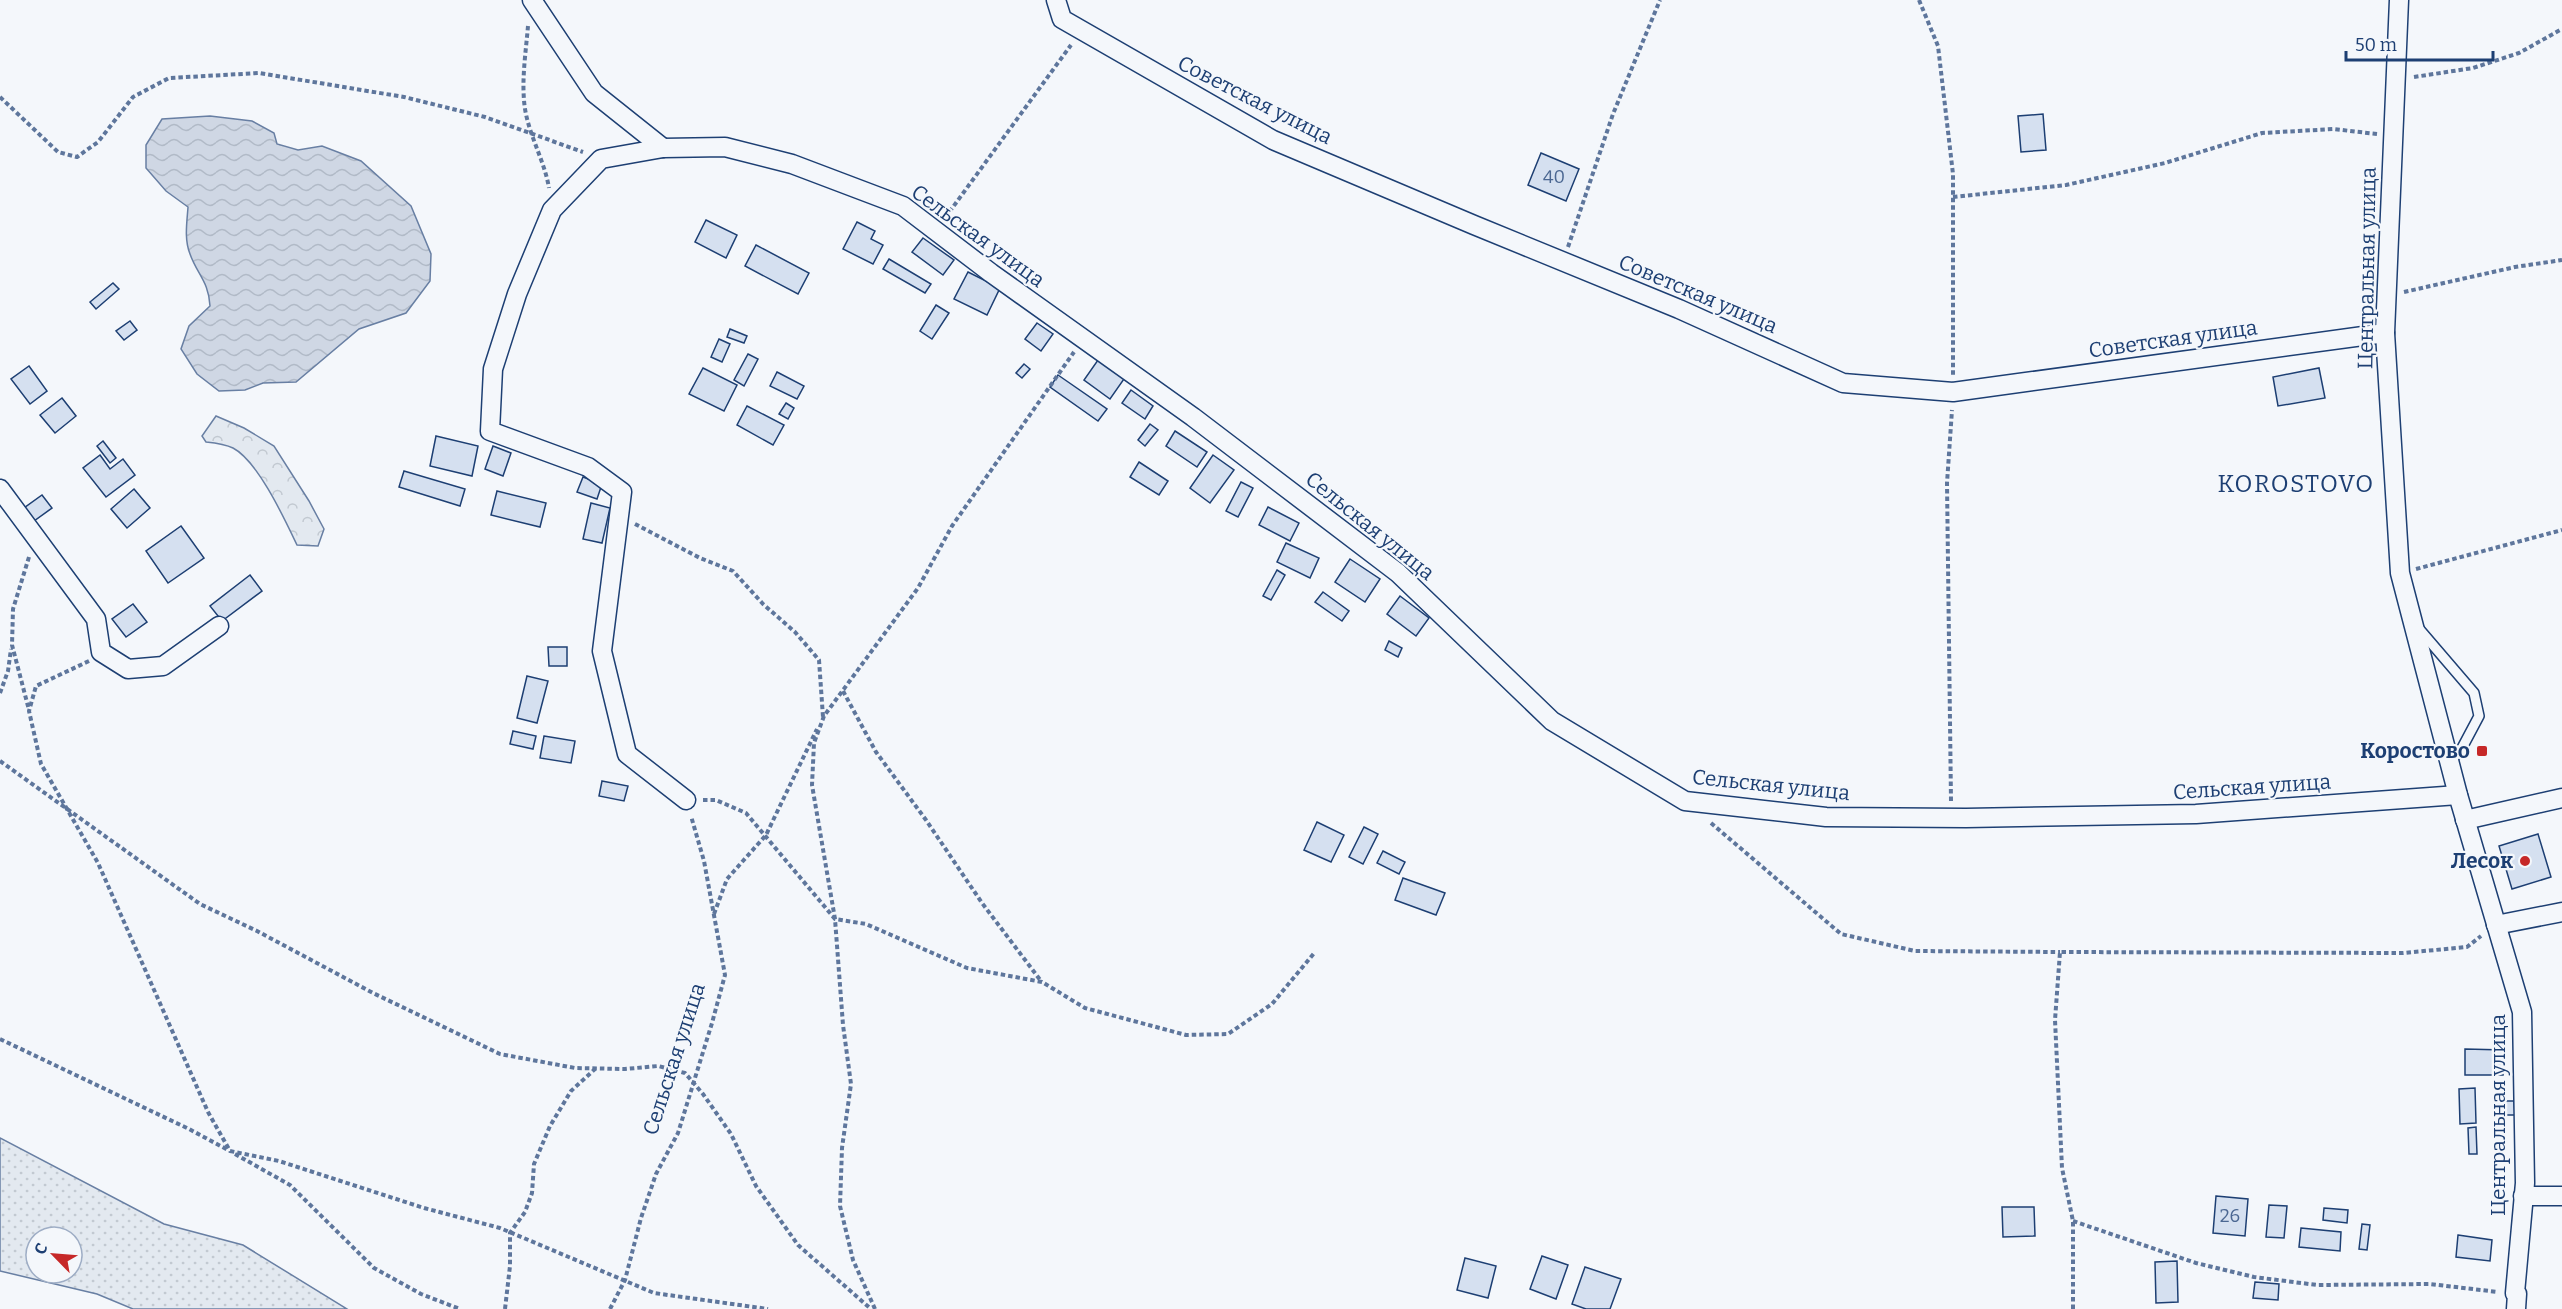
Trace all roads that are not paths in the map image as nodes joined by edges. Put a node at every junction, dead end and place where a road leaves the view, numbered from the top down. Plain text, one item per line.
1 (532, 0) edge
2 (1056, 0) edge
3 (2399, 0) edge
4 (663, 148) junction
5 (2385, 333) junction
6 (0, 489) edge
7 (2413, 622) junction
8 (219, 626) dead end
9 (2449, 763) junction
10 (2457, 795) junction
11 (2562, 798) edge
12 (686, 800) road end
13 (2465, 820) junction
14 (2562, 912) edge
15 (2496, 925) junction
16 (2523, 1196) junction
17 (2562, 1196) edge
18 (2516, 1302) edge

1 - 4 street
2 - 5 street, Советская улица
3 - 5 street, Центральная улица
4 - 10 street, Сельская улица
4 - 12 street, Сельская улица
5 - 7 street, Центральная улица
6 - 8 street
7 - 9 street, Центральная улица
7 - 9 lane
9 - 10 street, Центральная улица
10 - 13 street, Центральная улица
11 - 13 street
13 - 15 street, Центральная улица
14 - 15 street
15 - 16 street, Центральная улица
16 - 17 street
16 - 18 street, Центральная улица

